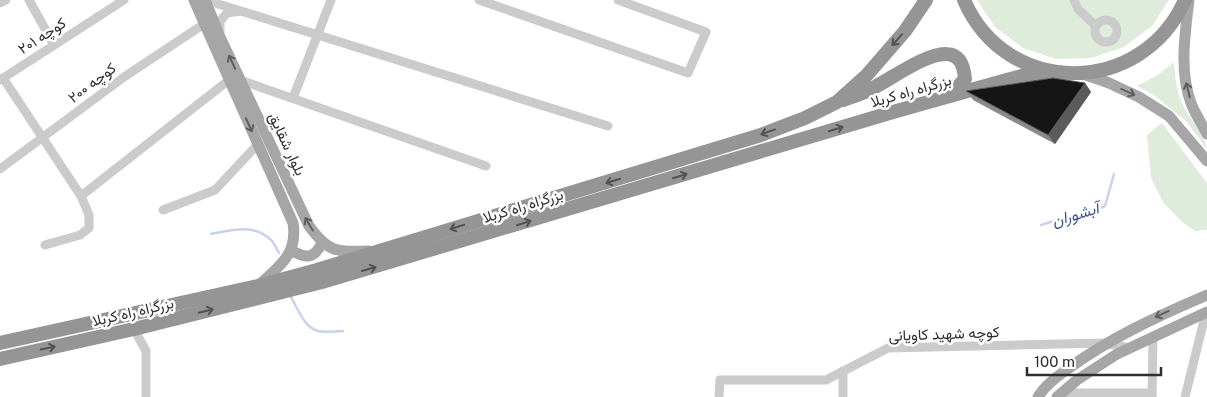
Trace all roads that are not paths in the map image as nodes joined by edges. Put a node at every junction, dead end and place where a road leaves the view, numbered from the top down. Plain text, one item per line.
1 (6, 0) edge
2 (29, 0) edge
3 (124, 0) edge
4 (194, 0) edge
5 (205, 0) edge
6 (213, 0) edge
7 (330, 0) edge
8 (479, 0) edge
9 (618, 0) edge
10 (926, 0) edge
11 (964, 0) edge
12 (1074, 0) edge
13 (1187, 0) edge
14 (0, 3) edge
15 (241, 11) junction
16 (204, 24) junction
17 (1096, 26) dead end
18 (317, 35) junction
19 (220, 37) junction
20 (54, 45) junction
21 (1051, 72) junction
22 (1083, 74) junction
23 (2, 79) edge
24 (234, 80) junction
25 (293, 98) junction
26 (837, 102) junction
27 (894, 112) junction
28 (608, 126) dead end
29 (1207, 134) edge
30 (43, 137) junction
31 (258, 144) junction
32 (1207, 161) edge
33 (486, 166) dead end
34 (0, 169) edge
35 (81, 196) junction
36 (163, 210) dead end
37 (322, 243) junction
38 (45, 245) dead end
39 (292, 250) junction
40 (381, 250) junction
41 (258, 286) junction
42 (1207, 294) edge
43 (1207, 312) edge
44 (134, 329) junction
45 (1153, 337) junction
46 (0, 343) edge
47 (1104, 344) junction
48 (1130, 348) junction
49 (0, 359) edge
50 (843, 371) junction
51 (1059, 395) edge
52 (1152, 395) edge
53 (146, 397) edge
54 (719, 397) edge
55 (843, 397) edge
56 (1038, 397) edge
57 (1184, 397) edge

1 - 14 street
2 - 20 street
3 - 20 street, کوچه ۲۰۱
4 - 16 main road, بلوار شقایق
5 - 19 main road, بلوار شقایق
6 - 15 street
7 - 18 street
8 - 9 street
10 -> 26 highway, بزرگراه راه کربلا
11 - 21 highway
12 - 17 street
13 - 22 highway
29 -> 13 main road
15 - 18 street
15 - 19 street
16 - 24 main road, بلوار شقایق
16 - 30 street, کوچه ۲۰۰
18 - 25 street
18 - 28 street
24 -> 19 main road, بلوار شقایق
20 - 23 street, کوچه ۲۰۱
21 - 22 highway
21 - 27 highway, بزرگراه راه کربلا
22 -> 32 main road
23 - 30 street
24 - 25 street
24 -> 31 main road, بلوار شقایق
24 - 35 street
37 -> 24 main road, بلوار شقایق
25 - 33 street
26 - 27 highway
26 -> 40 highway, بزرگراه راه کربلا
44 -> 27 highway, بزرگراه راه کربلا
30 - 34 street, کوچه ۲۰۰
30 - 35 street
31 - 36 street
31 - 39 main road, بلوار شقایق
35 - 38 street
37 - 39 main road
37 - 40 main road
39 - 41 main road
40 - 41 highway, بزرگراه راه کربلا
41 - 46 highway, بزرگراه راه کربلا
42 -> 47 main road
43 - 45 main road
43 - 57 street
49 -> 44 highway, بزرگراه راه کربلا
44 - 53 street
45 - 48 main road
45 - 52 street
47 - 48 street, کوچه شهید کاویانی
47 - 50 street, کوچه شهید کاویانی
47 - 56 main road
48 - 51 main road
50 - 54 street, کوچه شهید کاویانی
50 - 55 street
51 - 52 street

